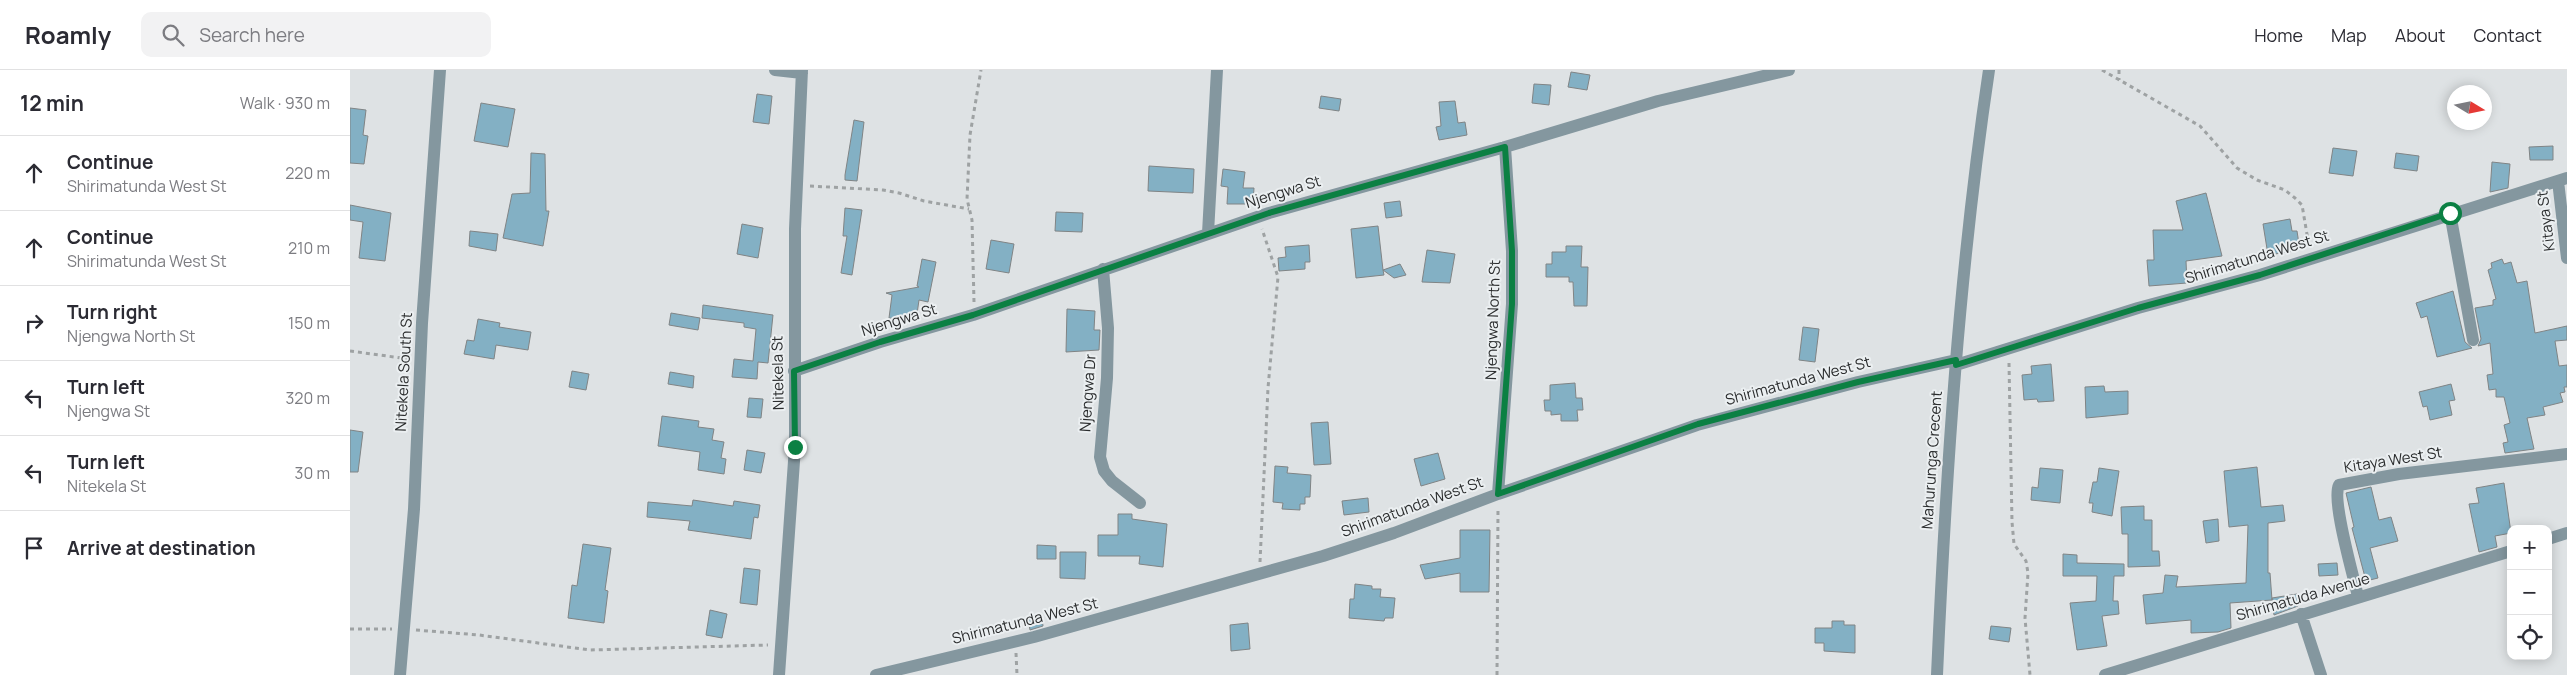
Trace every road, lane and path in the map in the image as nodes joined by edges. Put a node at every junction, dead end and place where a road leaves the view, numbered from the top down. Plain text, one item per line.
1 (440, 70) edge
2 (775, 70) edge
3 (981, 70) edge
4 (1216, 70) edge
5 (1789, 70) edge
6 (1989, 70) edge
7 (2102, 70) edge
8 (2119, 70) edge
9 (802, 71) edge
10 (2119, 80) junction
11 (1505, 147) junction
12 (2562, 179) edge
13 (797, 185) junction
14 (969, 208) junction
15 (2450, 213) junction
16 (1258, 216) junction
17 (1208, 233) junction
18 (2567, 258) edge
19 (2310, 259) junction
20 (1103, 269) junction
21 (973, 315) junction
22 (2473, 340) dead end
23 (2009, 348) junction
24 (350, 351) edge
25 (420, 361) junction
26 (1956, 363) junction
27 (794, 371) junction
28 (2567, 454) edge
29 (1498, 494) junction
30 (1140, 502) dead end
31 (2567, 533) edge
32 (2552, 538) edge
33 (2507, 552) edge
34 (1260, 572) junction
35 (2358, 598) junction
36 (2300, 614) junction
37 (350, 629) edge
38 (402, 629) junction
39 (1015, 641) junction
40 (781, 645) junction
41 (400, 675) edge
42 (779, 675) edge
43 (876, 675) edge
44 (1017, 675) edge
45 (1497, 675) edge
46 (1937, 675) edge
47 (2030, 675) edge
48 (2104, 675) edge
49 (2321, 675) edge

1 - 25 street, Nitekela South St
2 - 9 street
3 - 14 path
4 - 17 street
5 - 11 street, Njengwa St
6 - 26 street, Mahurunga Crecent
7 - 10 path
8 - 10 path
9 - 13 street, Nitekela St
10 - 19 path
11 - 16 street, Njengwa St
11 - 29 street, Njengwa North St
12 - 15 street, Shirimatunda West St
12 - 18 street, Kitaya St
13 - 14 path
13 - 27 street, Nitekela St
14 - 21 path
15 - 19 street, Shirimatunda West St
15 - 22 street
16 - 17 street, Njengwa St
16 - 34 path
17 - 20 street, Njengwa St
19 - 23 street, Shirimatunda West St
20 - 21 street, Njengwa St
20 - 30 street, Njengwa Dr
21 - 27 street, Njengwa St
23 - 26 street, Shirimatunda West St
23 - 47 path
24 - 25 path
25 - 38 street, Nitekela South St
26 - 29 street, Shirimatunda West St
26 - 46 street, Mahurunga Crecent
27 - 40 street, Nitekela St
28 - 35 street, Kitaya West St
29 - 34 street, Shirimatunda West St
29 - 45 path
31 - 32 street
33 - 35 street, Shirimatuda Avenue
34 - 39 street, Shirimatunda West St
35 - 36 street, Shirimatuda Avenue
36 - 48 street, Shirimatuda Avenue
36 - 49 street
37 - 38 path
38 - 40 path
38 - 41 street, Nitekela South St
39 - 43 street, Shirimatunda West St
39 - 44 path
40 - 42 street, Nitekela St

